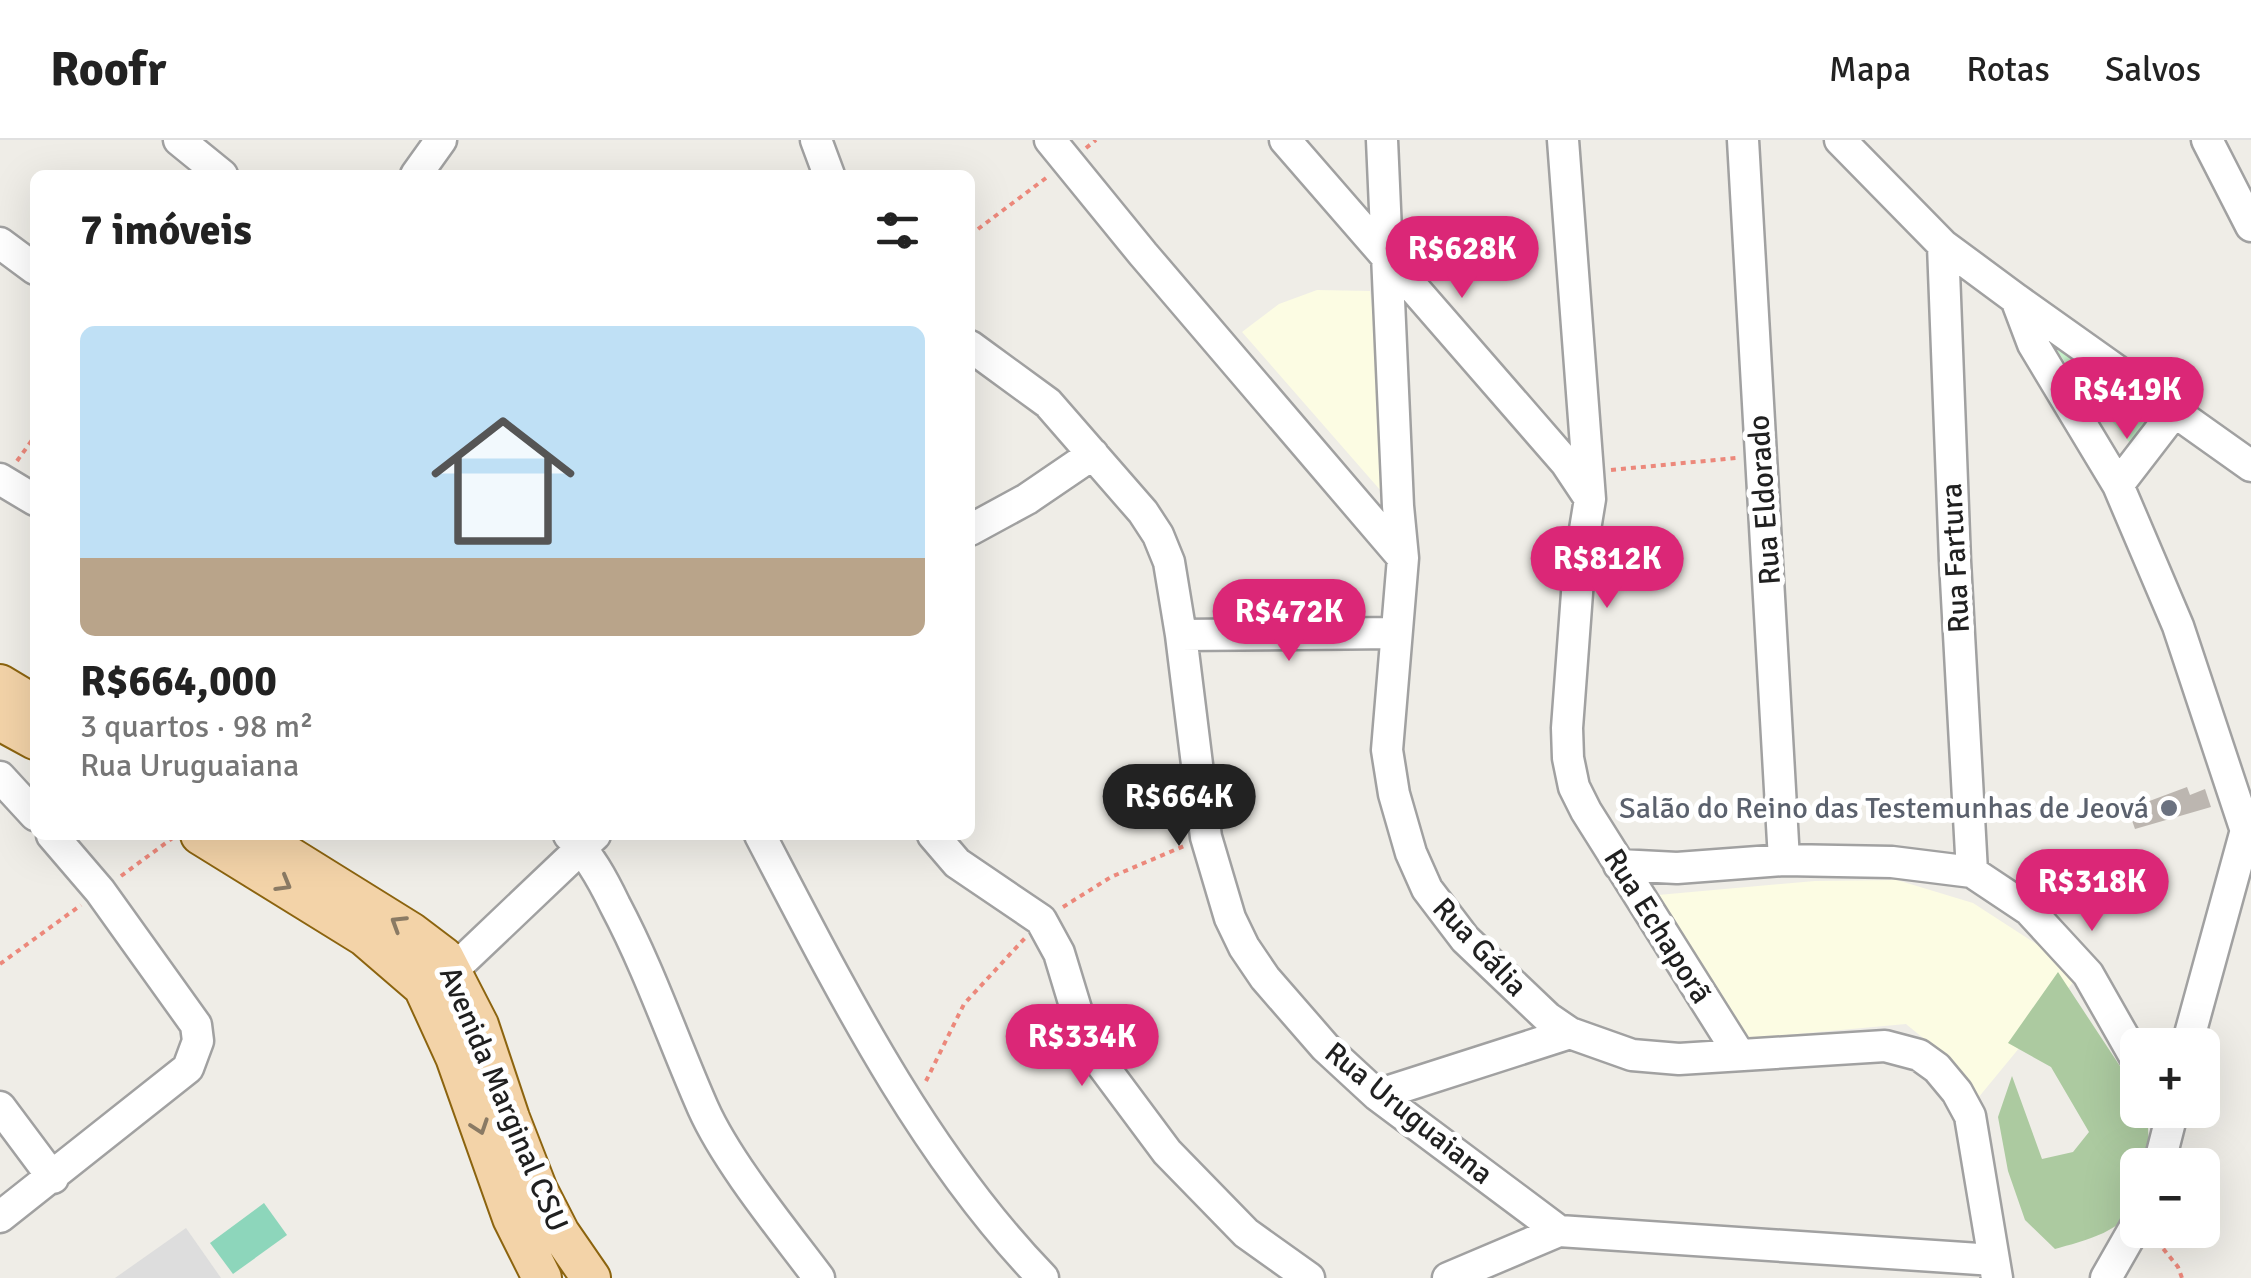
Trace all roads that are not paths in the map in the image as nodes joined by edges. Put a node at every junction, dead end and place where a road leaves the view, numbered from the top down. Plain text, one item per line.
1 (178, 140) edge
2 (441, 140) edge
3 (816, 140) edge
4 (1285, 140) edge
5 (1382, 140) edge
6 (1563, 140) edge
7 (1743, 140) edge
8 (1840, 140) edge
9 (2207, 140) edge
10 (1058, 152) edge
11 (216, 170) edge
12 (420, 170) edge
13 (826, 170) edge
14 (2251, 226) edge
15 (0, 243) edge
16 (1943, 245) junction
17 (1389, 256) junction
18 (30, 265) edge
19 (2016, 299) junction
20 (975, 350) edge
21 (2176, 411) junction
22 (1093, 454) junction
23 (2251, 466) edge
24 (1, 480) edge
25 (1589, 486) junction
26 (2118, 486) junction
27 (30, 497) edge
28 (975, 527) edge
29 (1403, 558) junction
30 (1396, 633) junction
31 (1181, 635) junction
32 (0, 684) edge
33 (30, 702) edge
34 (0, 720) edge
35 (30, 737) edge
36 (0, 777) edge
37 (30, 810) edge
38 (2248, 838) edge
39 (56, 840) edge
40 (208, 840) edge
41 (263, 840) edge
42 (580, 840) edge
43 (582, 840) edge
44 (763, 840) edge
45 (937, 840) edge
46 (1784, 860) junction
47 (1620, 865) junction
48 (1972, 872) junction
49 (438, 978) junction
50 (2193, 1028) edge
51 (2120, 1030) edge
52 (1570, 1032) junction
53 (1739, 1054) junction
54 (1377, 1094) junction
55 (0, 1107) edge
56 (53, 1178) junction
57 (0, 1217) edge
58 (1559, 1231) junction
59 (2123, 1248) edge
60 (1996, 1269) edge
61 (542, 1278) edge
62 (591, 1278) edge
63 (819, 1278) edge
64 (1043, 1278) edge
65 (1309, 1278) edge
66 (1448, 1278) edge
67 (2106, 1278) edge

1 - 11 street
2 - 12 street
3 - 13 street
4 - 17 street
5 - 17 street, Rua Gália
6 - 25 street, Rua Echaporã
7 - 46 street, Rua Eldorado
8 - 16 street
9 - 14 street
10 - 29 street
15 - 18 street
16 - 19 street
16 - 48 street, Rua Fartura
17 - 25 street
17 - 29 street, Rua Gália
19 - 21 street
19 - 26 street
20 - 22 street, Rua Uruguaiana
21 - 23 street
21 - 26 street
22 - 28 street
22 - 31 street, Rua Uruguaiana
24 - 27 street
25 - 47 street, Rua Echaporã
26 - 38 street
29 - 30 street, Rua Gália
30 - 31 street
30 - 52 street, Rua Gália
31 - 54 street, Rua Uruguaiana
32 - 33 main road
34 - 35 main road
36 - 37 street
38 - 50 street
39 - 56 street
40 -> 49 main road, Avenida Marginal CSU
49 -> 41 main road, Avenida Marginal CSU
42 - 49 street
43 - 63 street
44 - 64 street
45 - 65 street
46 - 47 street
46 - 48 street
47 - 53 street, Rua Echaporã
48 - 51 street
49 -> 61 main road, Avenida Marginal CSU
49 - 62 main road, Avenida Marginal CSU
52 - 53 street, Rua Gália
52 - 54 street
53 - 60 street, Rua Gália
54 - 58 street, Rua Uruguaiana
55 - 56 street
56 - 57 street
58 - 60 street
58 - 66 street
59 - 67 street

